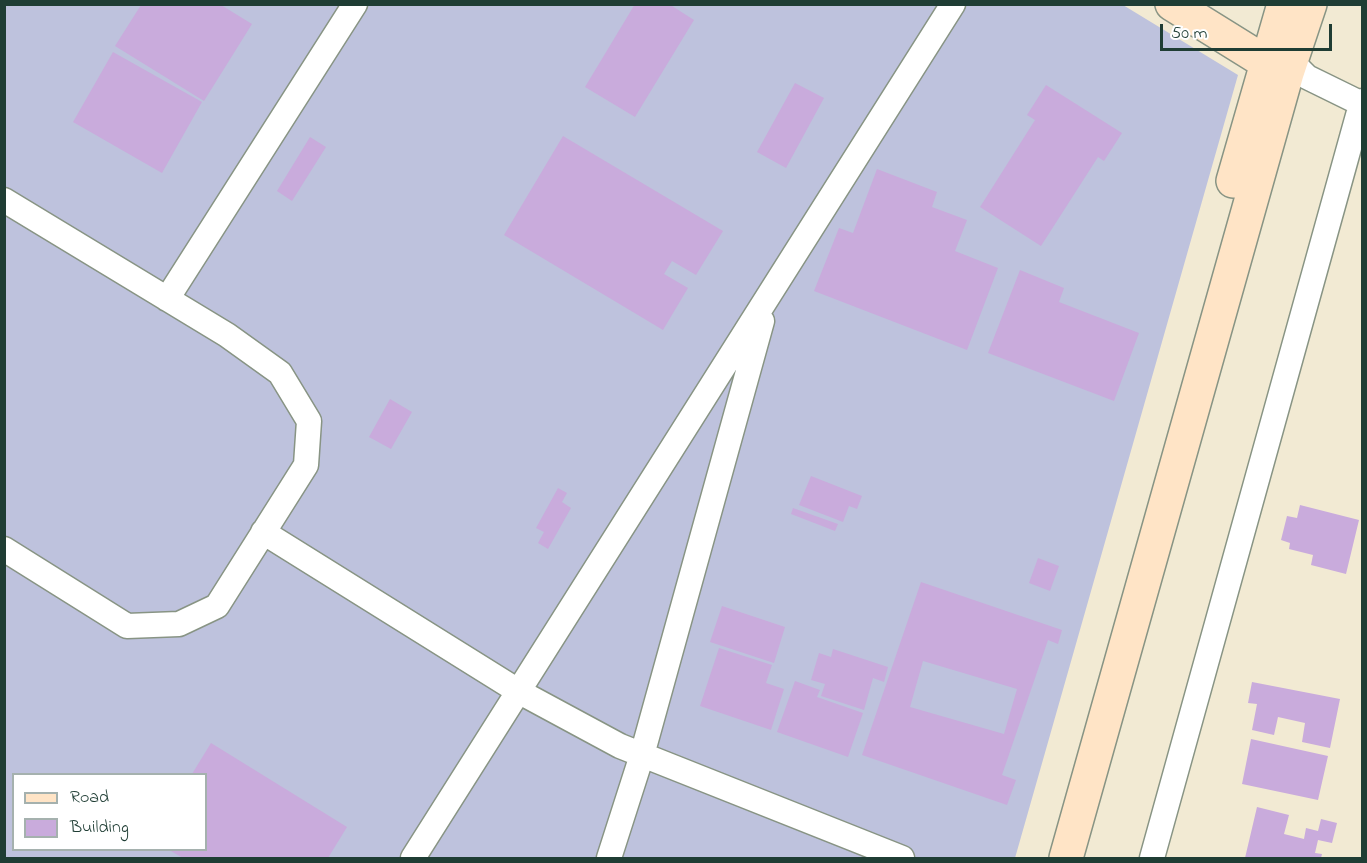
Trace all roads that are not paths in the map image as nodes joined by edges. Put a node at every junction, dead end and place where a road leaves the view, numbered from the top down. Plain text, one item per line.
1 (355, 4) edge
2 (953, 4) edge
3 (1172, 4) edge
4 (1194, 4) edge
5 (1284, 4) edge
6 (1310, 4) edge
7 (1284, 66) junction
8 (1362, 103) edge
9 (4, 200) edge
10 (768, 296) junction
11 (167, 299) junction
12 (264, 532) junction
13 (6, 552) edge
14 (518, 691) junction
15 (642, 755) junction
16 (413, 858) edge
17 (609, 858) edge
18 (902, 858) edge
19 (1046, 858) edge
20 (1066, 858) edge
21 (1152, 858) edge

1 - 11 street
2 - 10 street
3 - 7 street
4 - 7 street
5 - 7 street
6 - 7 street
7 - 8 street
7 - 19 street
7 - 20 street
8 - 21 street
9 - 11 street
10 - 14 street
10 - 15 street
11 - 12 street
12 - 13 street
12 - 14 street
14 - 15 street
14 - 16 street
15 - 17 street
15 - 18 street

